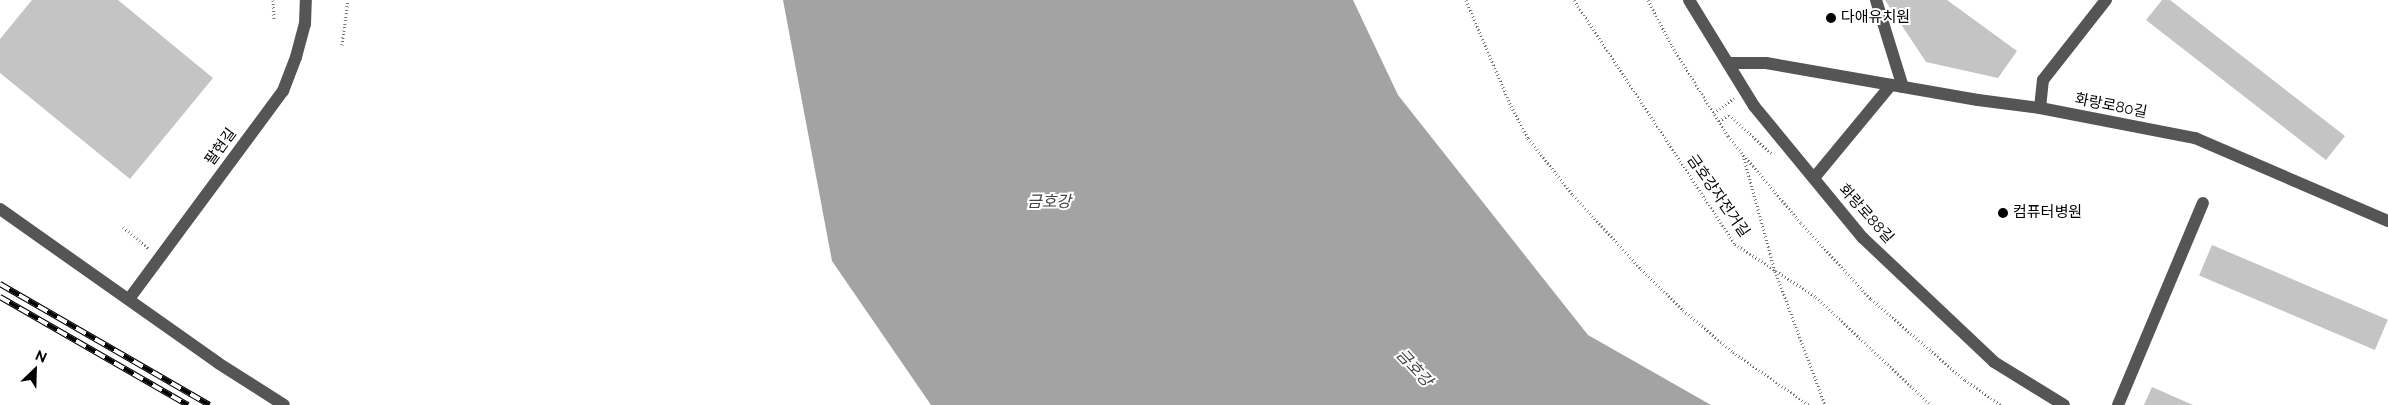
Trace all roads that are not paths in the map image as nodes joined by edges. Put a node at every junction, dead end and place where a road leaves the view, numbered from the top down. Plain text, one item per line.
1 (306, 0) edge
2 (1689, 0) edge
3 (1876, 0) edge
4 (2106, 0) edge
5 (1728, 63) junction
6 (1897, 86) junction
7 (2040, 108) junction
8 (1814, 178) junction
9 (2203, 203) dead end
10 (0, 209) edge
11 (2388, 221) edge
12 (129, 299) junction
13 (284, 405) edge
14 (2064, 405) edge
15 (2118, 405) edge

1 - 12 street, 팔현길
2 - 5 street, 화랑로88길
3 - 6 street
4 - 7 street
5 - 6 street, 화랑로80길
5 - 8 street, 화랑로88길
6 - 7 street, 화랑로80길
6 - 8 street
7 - 11 street, 화랑로80길
8 - 14 street, 화랑로88길
9 - 15 street
10 - 12 street
12 - 13 street

